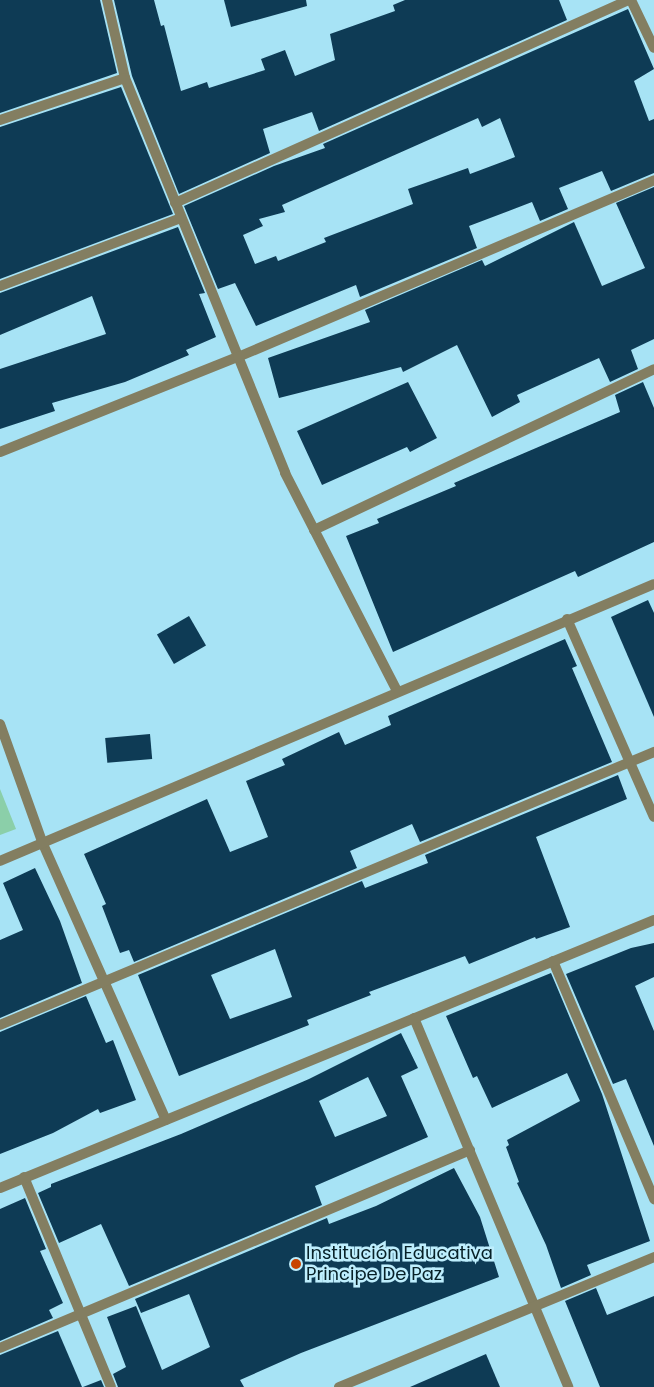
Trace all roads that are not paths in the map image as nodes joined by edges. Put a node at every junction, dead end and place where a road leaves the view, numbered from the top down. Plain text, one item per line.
1 (107, 0) edge
2 (630, 0) edge
3 (654, 48) edge
4 (124, 78) junction
5 (0, 120) edge
6 (654, 180) edge
7 (175, 203) junction
8 (181, 218) junction
9 (0, 286) edge
10 (238, 357) junction
11 (654, 370) edge
12 (0, 452) edge
13 (314, 530) junction
14 (654, 584) edge
15 (567, 619) junction
16 (397, 691) junction
17 (0, 724) edge
18 (654, 752) edge
19 (630, 763) junction
20 (654, 817) edge
21 (43, 844) junction
22 (0, 860) edge
23 (654, 920) edge
24 (553, 961) junction
25 (105, 982) junction
26 (414, 1018) junction
27 (0, 1025) edge
28 (166, 1120) junction
29 (470, 1150) junction
30 (24, 1178) junction
31 (0, 1188) edge
32 (654, 1199) edge
33 (654, 1257) edge
34 (534, 1306) junction
35 (80, 1314) junction
36 (0, 1348) edge
37 (111, 1387) edge
38 (339, 1387) edge
39 (568, 1387) edge

1 - 4 street
2 - 3 street
2 - 7 street
4 - 5 street
4 - 7 street
6 - 10 street
7 - 8 street
8 - 9 street
8 - 10 street
10 - 12 street
10 - 13 street
11 - 13 street
13 - 16 street
14 - 15 street
15 - 16 street
15 - 19 street
16 - 21 street
17 - 21 street
18 - 19 street
19 - 20 street
19 - 25 street
21 - 22 street
21 - 25 street
23 - 24 street
24 - 26 street
24 - 32 street
25 - 27 street
25 - 28 street
26 - 28 street
26 - 29 street
28 - 30 street
29 - 34 street
29 - 35 street
30 - 31 street
30 - 35 street
33 - 34 street
34 - 38 street
34 - 39 street
35 - 36 street
35 - 37 street

